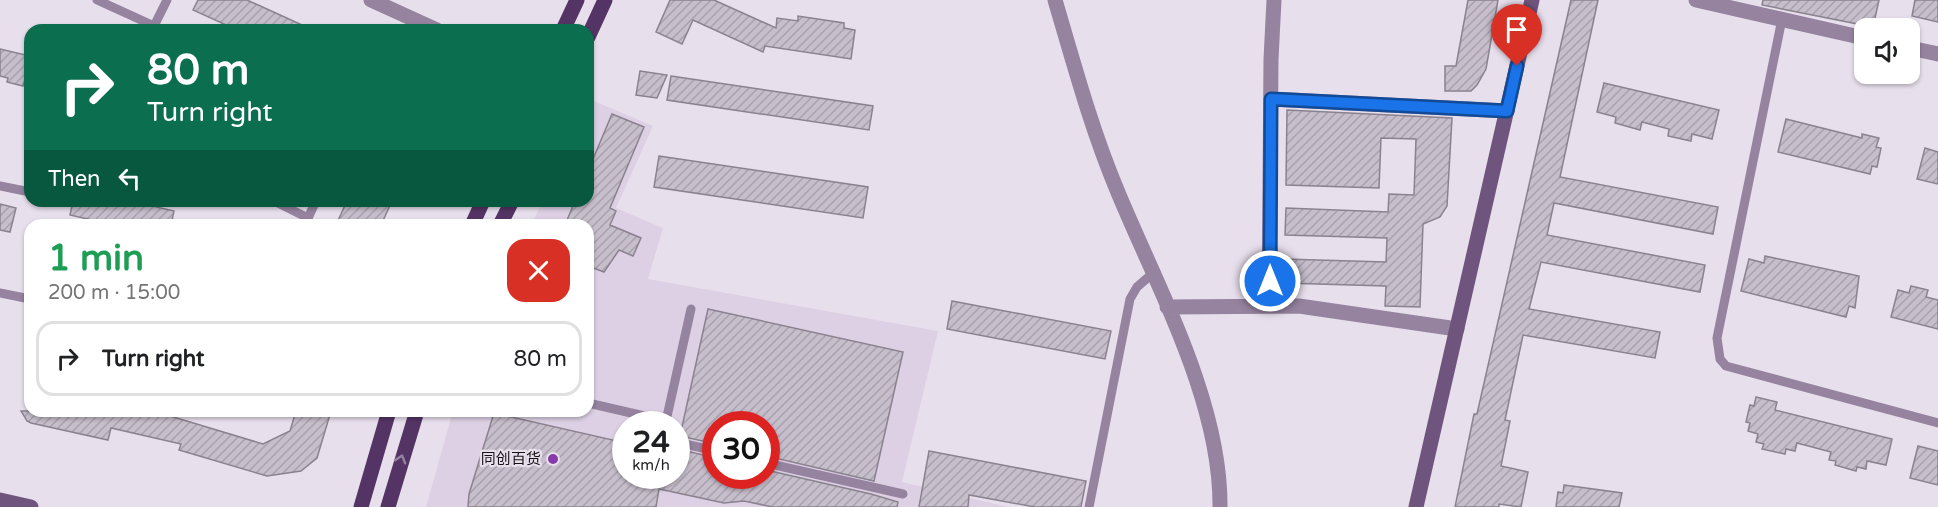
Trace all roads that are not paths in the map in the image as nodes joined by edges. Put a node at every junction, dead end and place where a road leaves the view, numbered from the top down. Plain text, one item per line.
1 (97, 0) edge
2 (167, 0) edge
3 (371, 0) edge
4 (577, 0) edge
5 (605, 0) edge
6 (1054, 0) edge
7 (1274, 0) edge
8 (1532, 0) edge
9 (1696, 0) edge
10 (1782, 19) junction
11 (150, 24) edge
12 (160, 24) edge
13 (424, 24) edge
14 (566, 24) edge
15 (594, 24) edge
16 (1854, 36) edge
17 (1920, 50) edge
18 (1938, 54) edge
19 (1271, 99) junction
20 (1507, 111) junction
21 (0, 186) edge
22 (24, 191) edge
23 (286, 207) edge
24 (313, 207) edge
25 (1152, 273) junction
26 (0, 293) edge
27 (24, 298) edge
28 (1269, 304) junction
29 (1167, 307) junction
30 (691, 309) dead end
31 (1456, 329) junction
32 (594, 405) edge
33 (616, 411) edge
34 (668, 411) edge
35 (387, 417) edge
36 (415, 417) edge
37 (1938, 423) edge
38 (780, 466) edge
39 (903, 494) dead end
40 (0, 500) edge
41 (31, 507) edge
42 (361, 507) edge
43 (388, 507) edge
44 (1089, 507) edge
45 (1220, 507) edge
46 (1416, 507) edge

1 - 11 lane
2 - 12 lane
3 - 13 street
4 - 14 main road
5 - 15 main road
6 - 25 street
7 - 19 street
8 - 20 street
9 - 10 street
10 - 16 street
10 - 37 lane
17 - 18 street
19 - 20 street
19 - 28 street
20 - 31 street
21 - 22 lane
23 - 24 lane
25 - 29 street
25 - 44 lane
26 - 27 lane
28 - 29 street
28 - 31 street
29 - 45 street
30 - 34 lane
31 - 46 street
32 - 33 lane
35 - 42 main road
43 -> 36 main road
38 - 39 lane
40 - 41 street

